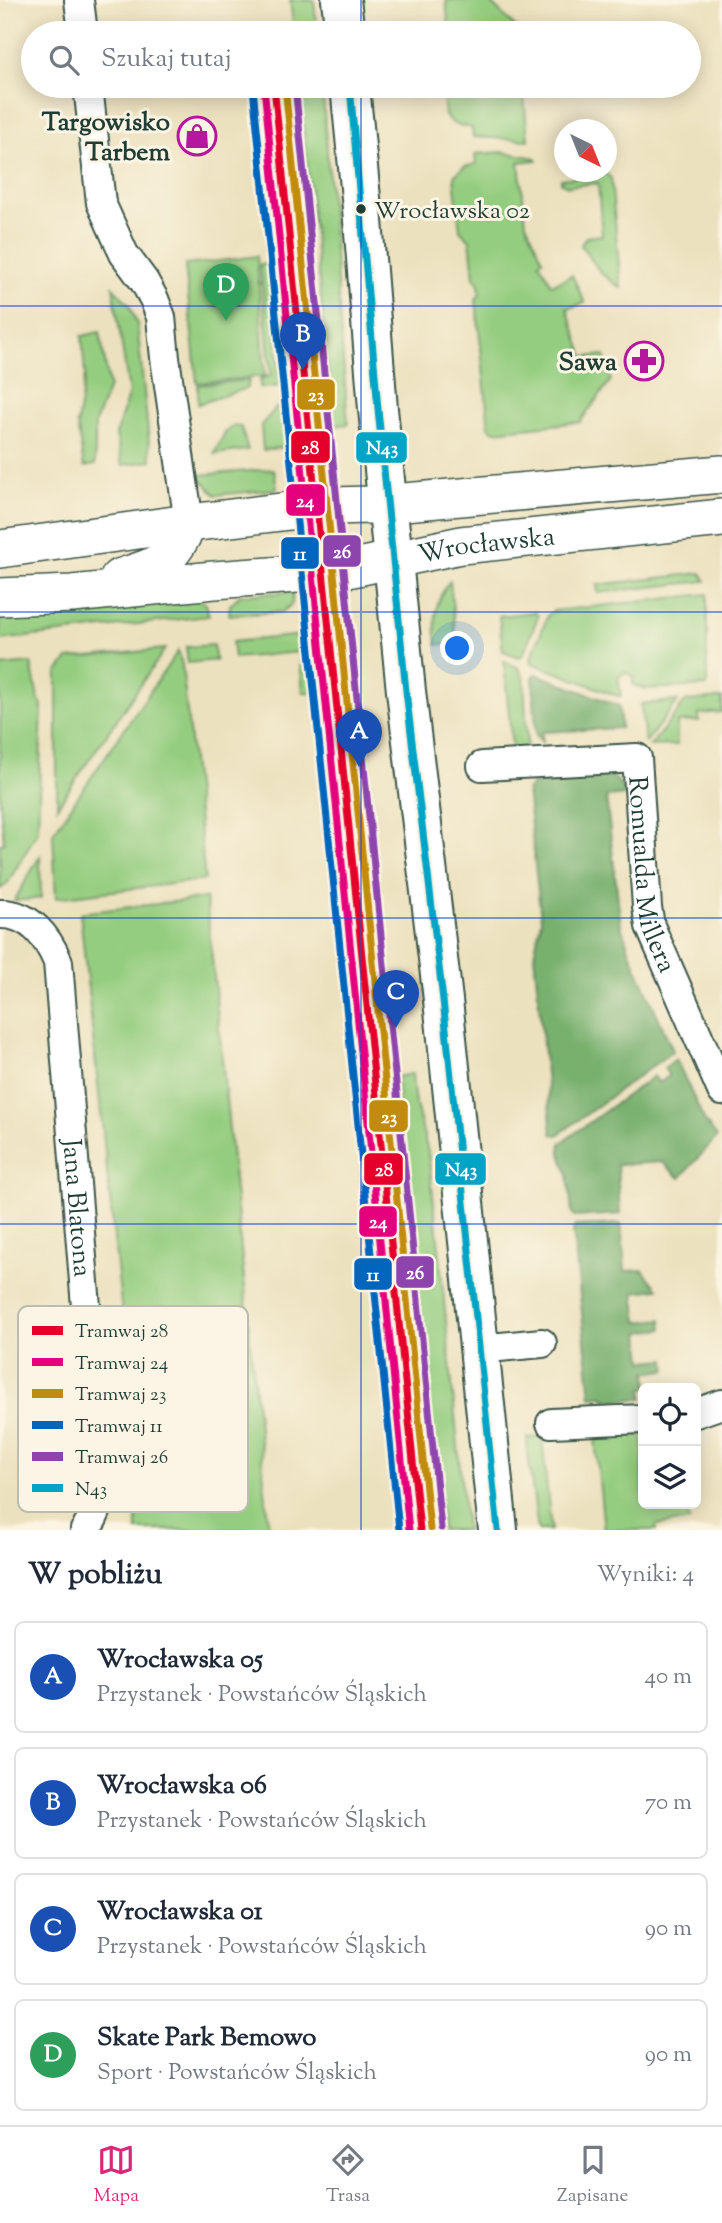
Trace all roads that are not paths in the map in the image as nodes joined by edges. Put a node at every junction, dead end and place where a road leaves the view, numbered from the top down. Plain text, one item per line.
1 (79, 0) edge
2 (341, 0) edge
3 (82, 21) edge
4 (344, 21) edge
5 (89, 98) edge
6 (351, 98) edge
7 (722, 474) edge
8 (387, 504) junction
9 (722, 518) edge
10 (189, 523) junction
11 (0, 549) edge
12 (394, 559) junction
13 (72, 594) junction
14 (0, 597) edge
15 (482, 766) dead end
16 (0, 914) edge
17 (722, 1091) edge
18 (86, 1306) edge
19 (542, 1343) dead end
20 (479, 1349) junction
21 (722, 1404) edge
22 (701, 1411) edge
23 (638, 1419) edge
24 (551, 1423) dead end
25 (98, 1512) edge
26 (85, 1530) edge
27 (498, 1530) edge

1 - 3 street
2 - 4 main road
5 - 10 street
6 - 8 main road
7 - 8 street, Wrocławska
8 - 10 street, Wrocławska
8 - 12 main road
9 - 12 street, Wrocławska
10 - 11 street, Wrocławska
10 - 13 street
12 - 13 street, Wrocławska
12 - 20 main road
13 - 14 street, Wrocławska
15 - 17 street, Romualda Millera
16 - 18 street, Jana Blatona
19 - 20 street
20 - 27 main road
21 - 22 street
23 - 24 street
25 - 26 street, Jana Blatona

